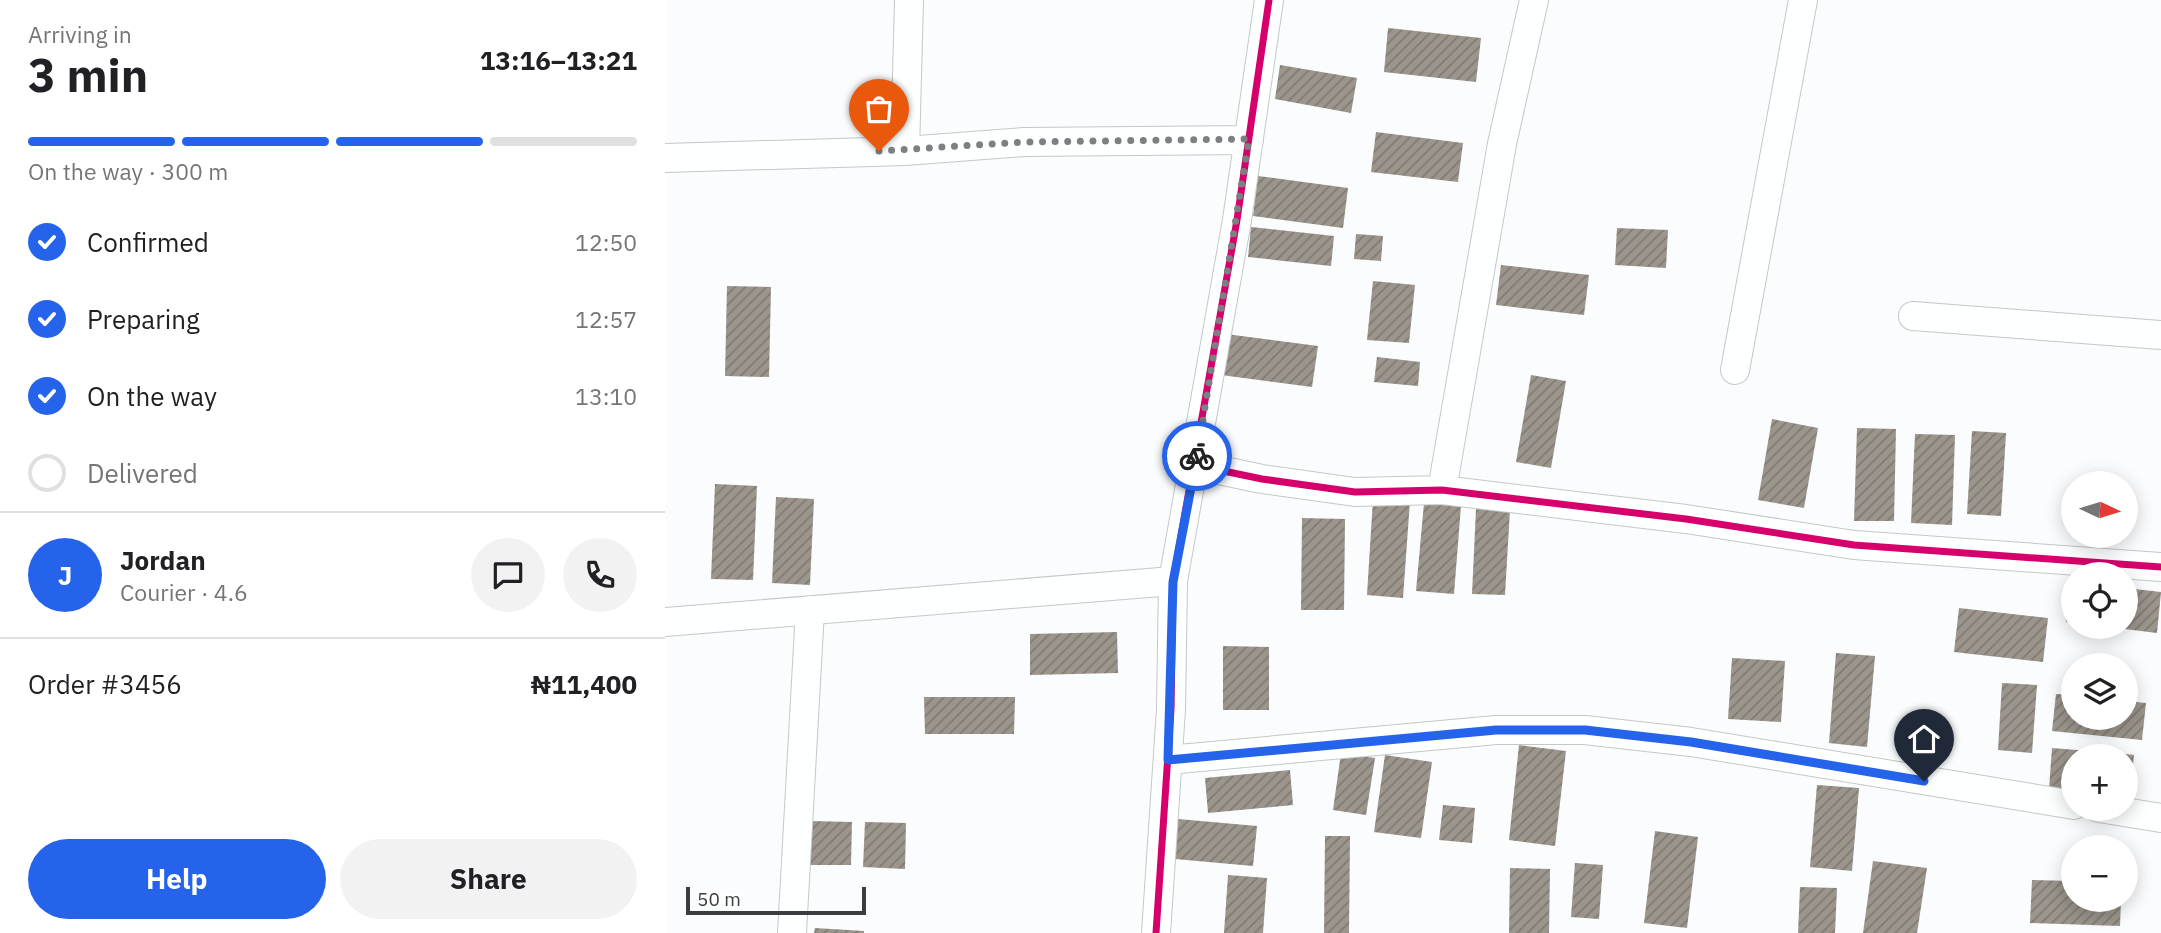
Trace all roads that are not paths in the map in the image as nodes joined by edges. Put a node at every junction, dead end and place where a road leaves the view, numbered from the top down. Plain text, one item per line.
1 (909, 0) edge
2 (1269, 0) edge
3 (1534, 0) edge
4 (1803, 0) edge
5 (1249, 139) junction
6 (905, 151) junction
7 (665, 158) edge
8 (1913, 316) dead end
9 (2161, 335) edge
10 (1735, 370) dead end
11 (1195, 465) junction
12 (1442, 490) junction
13 (2161, 567) edge
14 (1173, 582) junction
15 (810, 610) junction
16 (665, 622) edge
17 (1168, 760) junction
18 (2061, 803) edge
19 (2138, 814) edge
20 (2161, 818) edge
21 (792, 933) edge
22 (1156, 933) edge

1 - 6 street
2 - 5 street
3 - 12 street
4 - 10 street
5 - 6 street
5 - 11 street
6 - 7 street
8 - 9 street
11 - 12 street
11 - 14 street
12 - 13 street
14 - 15 street
14 - 17 street
15 - 16 street
15 - 21 street
17 - 18 street
17 - 22 street
19 - 20 street

